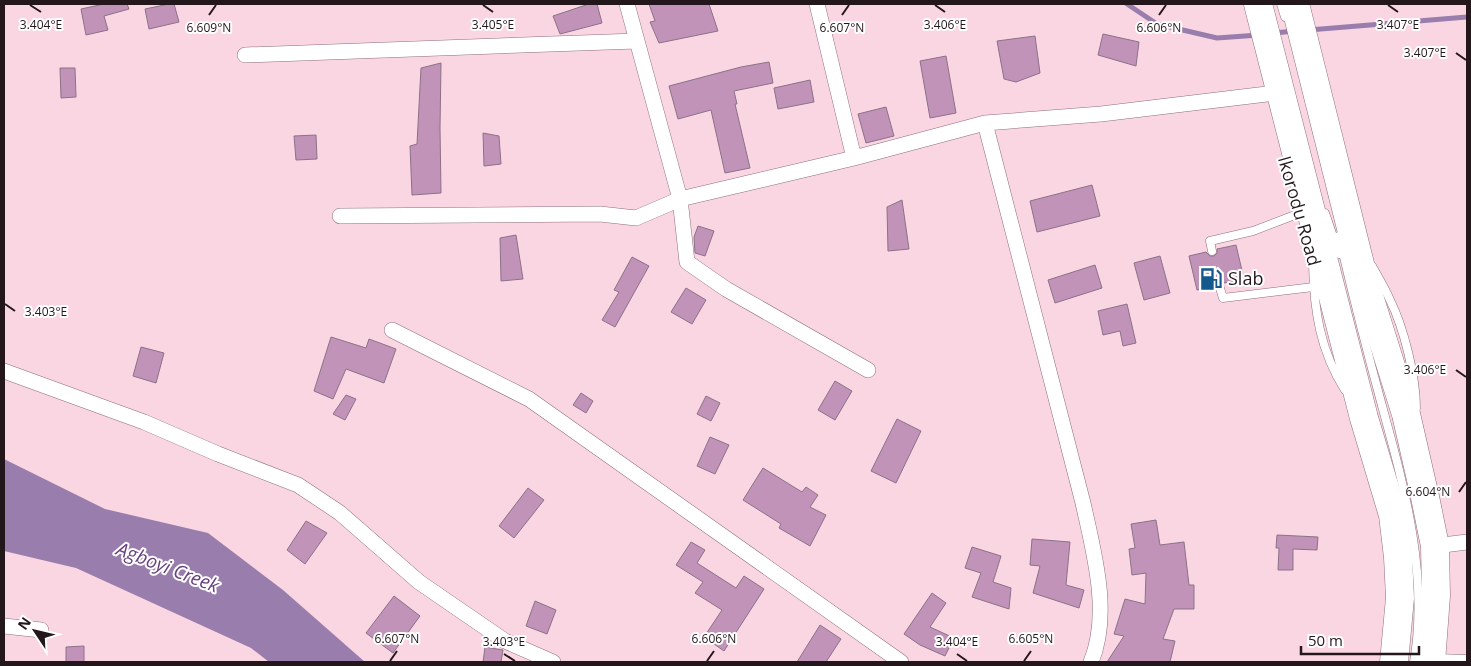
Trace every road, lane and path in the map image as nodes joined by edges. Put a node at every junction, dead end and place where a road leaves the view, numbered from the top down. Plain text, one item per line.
1 (627, 4) edge
2 (817, 4) edge
3 (1307, 4) edge
4 (1256, 6) edge
5 (1292, 17) edge
6 (637, 41) junction
7 (245, 55) dead end
8 (1316, 61) junction
9 (1267, 77) junction
10 (985, 123) junction
11 (854, 158) junction
12 (680, 199) junction
13 (1311, 210) junction
14 (1334, 213) dead end
15 (340, 216) dead end
16 (1212, 251) dead end
17 (1312, 258) junction
18 (1372, 265) junction
19 (1219, 285) dead end
20 (1313, 287) junction
21 (1351, 290) junction
22 (392, 330) dead end
23 (868, 370) dead end
24 (4, 371) edge
25 (1406, 414) junction
26 (1364, 418) junction
27 (1417, 463) junction
28 (1467, 542) edge
29 (1435, 546) junction
30 (4, 626) edge
31 (41, 630) dead end
32 (1467, 659) edge
33 (1426, 661) edge
34 (553, 662) edge
35 (901, 662) edge
36 (1091, 662) edge
37 (1394, 662) edge

1 - 6 street
2 - 11 street
3 - 8 highway
4 - 5 lane
4 - 9 highway, Ikorodu Road
5 - 8 highway
6 - 7 street
6 - 12 street
8 - 18 highway
8 - 25 highway
9 - 10 street
9 - 13 highway, Ikorodu Road
9 - 26 highway, Ikorodu Road
10 - 11 street
10 - 36 street
11 - 12 street
12 - 15 street
12 - 23 street
13 - 16 lane
13 - 17 highway, Ikorodu Road
13 - 21 lane
14 - 21 lane
17 - 20 lane
17 - 26 highway, Ikorodu Road
18 - 25 highway
18 - 27 lane
19 - 20 lane
20 - 26 lane
21 - 33 lane
22 - 35 street
24 - 34 street
25 - 27 highway
26 - 37 highway, Ikorodu Road
27 - 29 highway
28 - 29 street
29 - 33 highway
30 - 31 street
32 - 33 lane

